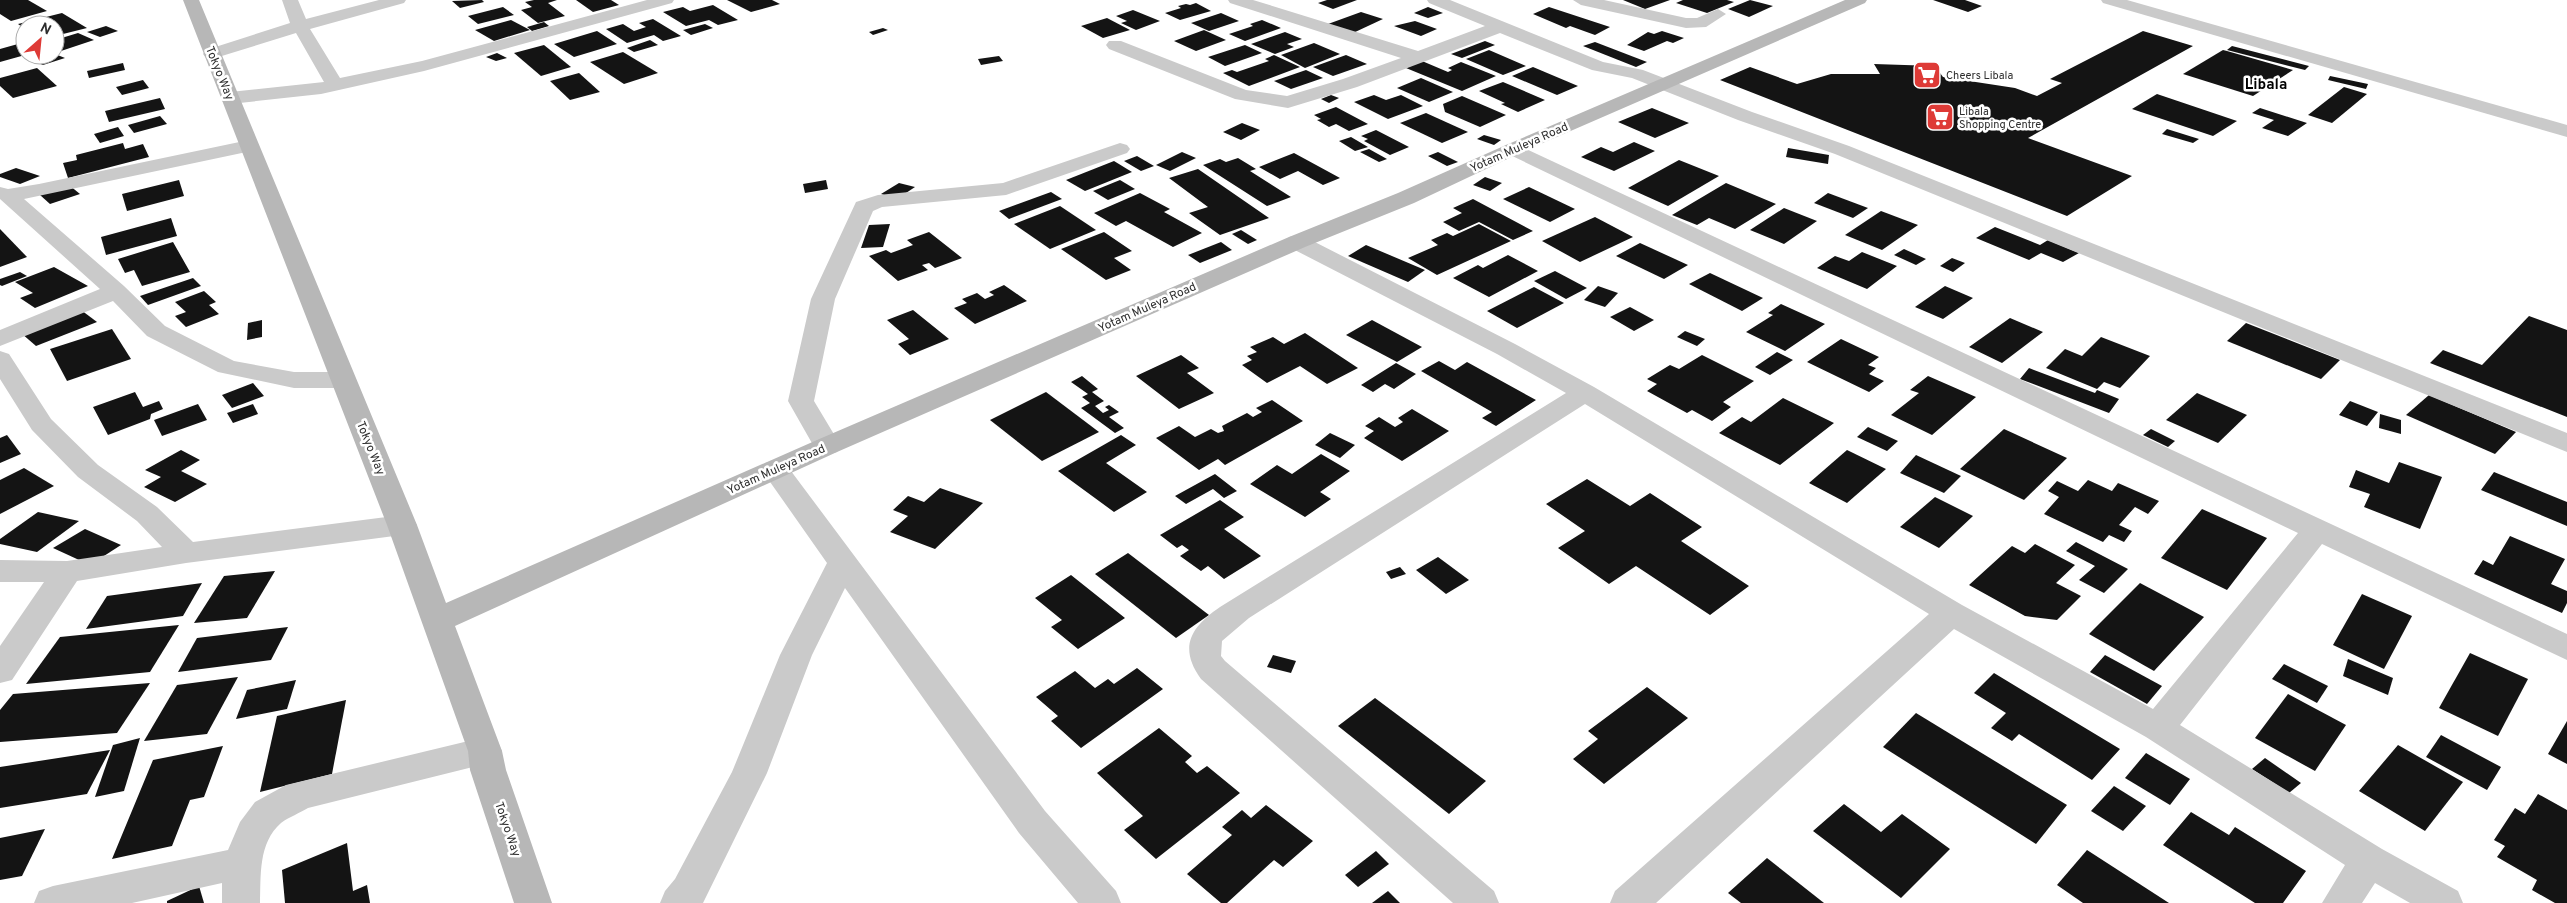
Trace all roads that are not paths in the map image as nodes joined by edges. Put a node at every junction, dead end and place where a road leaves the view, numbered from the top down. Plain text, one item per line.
1 (191, 0) edge
2 (290, 0) edge
3 (398, 0) edge
4 (666, 0) edge
5 (1236, 0) edge
6 (1435, 0) edge
7 (1581, 0) edge
8 (1859, 0) edge
9 (2109, 0) edge
10 (1718, 14) dead end
11 (300, 26) junction
12 (1502, 26) junction
13 (1114, 45) dead end
14 (212, 54) junction
15 (1418, 57) junction
16 (335, 85) junction
17 (1660, 85) junction
18 (230, 98) junction
19 (2567, 131) edge
20 (249, 146) junction
21 (1120, 149) dead end
22 (1513, 149) junction
23 (4, 194) edge
24 (1297, 242) junction
25 (116, 291) junction
26 (0, 339) edge
27 (0, 359) edge
28 (343, 380) junction
29 (1585, 392) junction
30 (2567, 443) edge
31 (827, 446) junction
32 (775, 469) junction
33 (402, 525) junction
34 (2316, 530) junction
35 (186, 553) junction
36 (843, 562) junction
37 (0, 570) edge
38 (67, 572) junction
39 (1950, 613) junction
40 (438, 620) junction
41 (2567, 648) edge
42 (0, 671) edge
43 (2158, 728) junction
44 (485, 751) junction
45 (2369, 860) junction
46 (242, 863) junction
47 (53, 903) edge
48 (241, 903) edge
49 (533, 903) edge
50 (679, 903) edge
51 (1102, 903) edge
52 (1480, 903) edge
53 (1629, 903) edge
54 (2341, 903) edge
55 (2444, 903) edge

1 - 14 street, Tokyo Way
2 - 11 street
3 - 11 street
4 - 16 street
5 - 15 street
6 - 12 street
7 - 10 street
8 - 17 street, Yotam Muleya Road
9 - 19 street
11 - 14 street
11 - 16 street
12 - 15 street
12 - 17 street
13 - 15 street
14 - 18 street, Tokyo Way
16 - 18 street
17 - 22 street, Yotam Muleya Road
17 - 30 street
18 - 20 street, Tokyo Way
20 - 23 street
20 - 28 street, Tokyo Way
21 - 31 street
22 - 24 street, Yotam Muleya Road
22 - 34 street
23 - 25 street
24 - 29 street
24 - 31 street, Yotam Muleya Road
25 - 26 street
25 - 28 street
27 - 35 street
28 - 33 street, Tokyo Way
29 - 39 street
29 - 52 street
31 - 32 street, Yotam Muleya Road
32 - 36 street
32 - 40 street, Yotam Muleya Road
33 - 35 street
33 - 40 street, Tokyo Way
34 - 41 street
34 - 43 street
35 - 38 street
36 - 50 street
36 - 51 street
37 - 38 street
38 - 42 street
39 - 43 street
39 - 53 street
40 - 44 street, Tokyo Way
43 - 45 street
44 - 46 street
44 - 49 street, Tokyo Way
45 - 54 street
45 - 55 street
46 - 47 street
46 - 48 street

